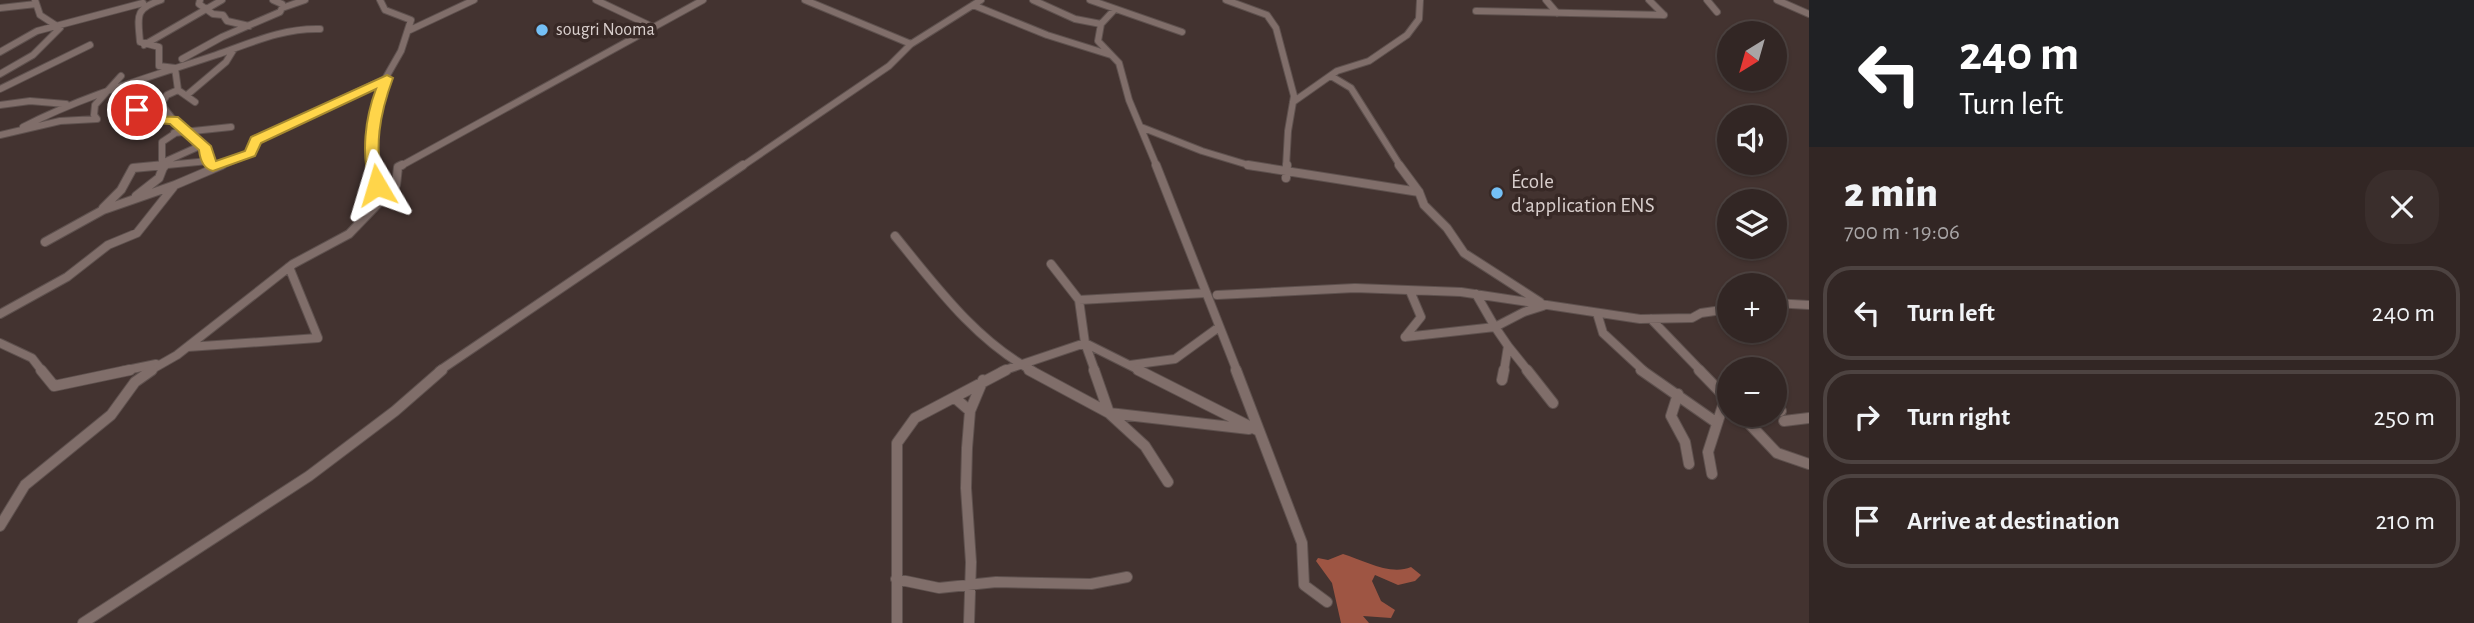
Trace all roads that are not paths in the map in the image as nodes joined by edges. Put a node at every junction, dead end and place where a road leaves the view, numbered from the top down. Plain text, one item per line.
1 (161, 0) edge
2 (200, 0) edge
3 (222, 0) edge
4 (273, 0) edge
5 (304, 0) edge
6 (380, 0) edge
7 (474, 0) edge
8 (596, 0) edge
9 (703, 0) edge
10 (805, 0) edge
11 (981, 0) edge
12 (1033, 0) edge
13 (1090, 0) edge
14 (1226, 0) edge
15 (1420, 0) edge
16 (1546, 0) edge
17 (1648, 0) edge
18 (1707, 0) edge
19 (1777, 0) edge
20 (36, 2) edge
21 (143, 3) edge
22 (284, 4) edge
23 (973, 5) junction
24 (0, 8) edge
25 (206, 9) junction
26 (1115, 9) junction
27 (1476, 11) dead end
28 (1717, 12) dead end
29 (1557, 13) junction
30 (1809, 14) edge
31 (1101, 24) junction
32 (59, 26) junction
33 (249, 26) junction
34 (653, 27) junction
35 (320, 29) dead end
36 (410, 30) junction
37 (1182, 32) dead end
38 (911, 44) junction
39 (90, 45) dead end
40 (144, 45) junction
41 (233, 49) junction
42 (0, 52) edge
43 (1111, 55) junction
44 (188, 59) junction
45 (171, 66) junction
46 (0, 74) edge
47 (177, 74) junction
48 (121, 76) dead end
49 (1331, 76) junction
50 (387, 78) junction
51 (110, 87) junction
52 (0, 89) edge
53 (178, 90) junction
54 (187, 96) junction
55 (83, 98) junction
56 (195, 102) dead end
57 (1293, 102) junction
58 (69, 104) junction
59 (0, 105) edge
60 (95, 105) junction
61 (137, 110) dead end
62 (173, 120) junction
63 (23, 127) junction
64 (231, 127) dead end
65 (1142, 127) junction
66 (185, 129) junction
67 (0, 135) edge
68 (202, 145) junction
69 (163, 164) junction
70 (211, 164) junction
71 (1286, 175) junction
72 (175, 185) junction
73 (1419, 192) junction
74 (382, 200) junction
75 (131, 201) junction
76 (103, 210) junction
77 (895, 236) dead end
78 (45, 242) dead end
79 (1051, 264) dead end
80 (289, 267) junction
81 (1410, 291) junction
82 (1212, 294) junction
83 (1476, 294) junction
84 (1079, 300) junction
85 (1787, 304) edge
86 (1809, 305) edge
87 (1546, 306) junction
88 (1717, 311) edge
89 (1597, 313) junction
90 (0, 314) edge
91 (1651, 319) junction
92 (1219, 327) junction
93 (1495, 327) junction
94 (0, 343) edge
95 (1085, 343) junction
96 (1508, 346) junction
97 (188, 347) junction
98 (159, 364) junction
99 (1019, 364) junction
100 (1130, 365) junction
101 (983, 380) junction
102 (1502, 380) dead end
103 (1717, 388) edge
104 (1678, 394) junction
105 (955, 398) junction
106 (1553, 404) dead end
107 (970, 411) junction
108 (1109, 412) junction
109 (1809, 418) edge
110 (1787, 421) edge
111 (1717, 423) joint
112 (1752, 427) edge
113 (1259, 431) junction
114 (1689, 464) dead end
115 (1809, 464) edge
116 (1712, 474) dead end
117 (1168, 482) dead end
118 (0, 526) edge
119 (1127, 577) dead end
120 (896, 579) junction
121 (969, 586) junction
122 (1327, 601) dead end
123 (83, 623) edge
124 (897, 623) edge
125 (969, 623) edge

1 - 21 street
2 - 25 street
3 - 25 street
4 - 22 street
5 - 22 street
6 - 36 street
7 - 36 street
8 - 34 street
9 - 34 street
10 - 38 street
11 - 23 street
12 - 31 street
13 - 26 street
14 - 57 street
15 - 49 street
16 - 29 street
17 - 29 street
18 - 28 street
19 - 30 street
20 - 24 street
20 - 32 street
21 - 32 street
21 - 40 street
22 - 33 street
23 - 38 street
23 - 43 street
25 - 33 street
25 - 40 street
26 - 31 street
26 - 37 street
27 - 29 street
31 - 43 street
32 - 42 street
32 - 46 street
33 - 44 street
34 - 74 street
35 - 41 street
36 - 50 street
38 - 123 street
39 - 52 street
40 - 45 street
41 - 44 street
41 - 54 street
43 - 65 street
44 - 45 street
44 - 47 street
45 - 47 street
45 - 51 street
47 - 53 street
48 - 51 street
49 - 57 street
49 - 73 street
50 - 70 street
50 - 74 street
51 - 55 street
51 - 60 street
53 - 54 street
53 - 62 street
54 - 56 street
55 - 58 street
55 - 60 street
57 - 71 street
58 - 59 street
58 - 63 street
60 - 63 street
61 - 62 street
62 - 66 street
63 - 67 street
64 - 66 street
65 - 71 street
65 - 82 street
66 - 68 street
66 - 69 street
68 - 69 street
68 - 70 street
69 - 70 street
69 - 75 street
69 - 76 street
70 - 72 street
71 - 73 street
72 - 75 street
72 - 90 street
73 - 87 street
74 - 80 street
75 - 76 street
76 - 78 street
77 - 99 street
79 - 84 street
80 - 97 street
80 - 97 street
81 - 82 street
81 - 83 street
81 - 93 street
82 - 84 street
82 - 92 street
83 - 87 street
83 - 93 street
84 - 95 street
85 - 86 street
87 - 89 street
87 - 93 street
88 - 91 street
89 - 91 street
89 - 104 street
91 - 103 street
92 - 100 street
92 - 113 street
93 - 96 street
94 - 98 street
95 - 99 street
95 - 100 street
95 - 108 street
96 - 102 street
96 - 106 street
97 - 98 street
98 - 118 street
99 - 101 street
99 - 108 street
100 - 113 street
101 - 105 street
101 - 107 street
104 - 111 street
104 - 114 street
105 - 107 street
105 - 120 street
107 - 121 street
108 - 113 street
108 - 117 street
109 - 110 street
111 - 116 street
112 - 115 street
113 - 122 street
119 - 121 street
120 - 121 street
120 - 124 street
121 - 125 street

